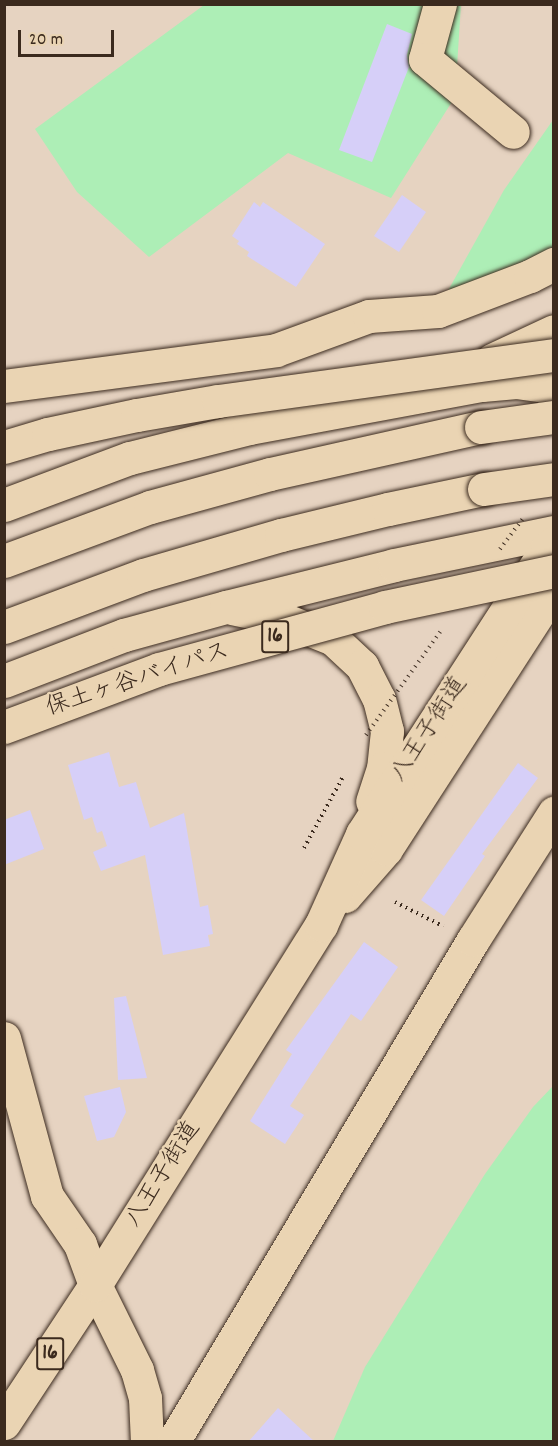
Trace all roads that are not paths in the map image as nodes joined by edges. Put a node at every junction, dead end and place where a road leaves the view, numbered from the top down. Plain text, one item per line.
1 (440, 4) edge
2 (513, 132) dead end
3 (554, 264) edge
4 (554, 331) edge
5 (554, 355) edge
6 (4, 386) edge
7 (554, 392) edge
8 (363, 405) junction
9 (554, 417) edge
10 (4, 447) edge
11 (554, 479) edge
12 (4, 505) edge
13 (554, 532) edge
14 (554, 543) edge
15 (4, 561) edge
16 (554, 571) edge
17 (554, 589) edge
18 (226, 607) junction
19 (4, 627) edge
20 (4, 681) edge
21 (4, 727) edge
22 (554, 813) edge
23 (362, 834) junction
24 (321, 925) junction
25 (4, 1038) edge
26 (95, 1285) junction
27 (4, 1423) edge
28 (147, 1442) edge
29 (173, 1442) edge

1 - 2 main road
3 - 6 main road
4 - 8 main road
5 - 10 main road, bridge
7 - 8 main road
8 - 12 main road
9 - 15 main road, bridge
11 - 19 main road, bridge
13 - 18 main road, 16
14 - 23 main road, 八王子街道 / 16
16 - 21 main road, 保土ヶ谷バイパス / 16, bridge
17 - 24 main road, 八王子街道 / 16
18 - 20 main road, 16
18 - 23 main road
22 - 29 main road
23 - 24 main road, 八王子街道 / 16
24 - 26 main road, 八王子街道 / 16
25 - 26 main road
26 - 27 main road, 八王子街道 / 16
26 - 28 main road

